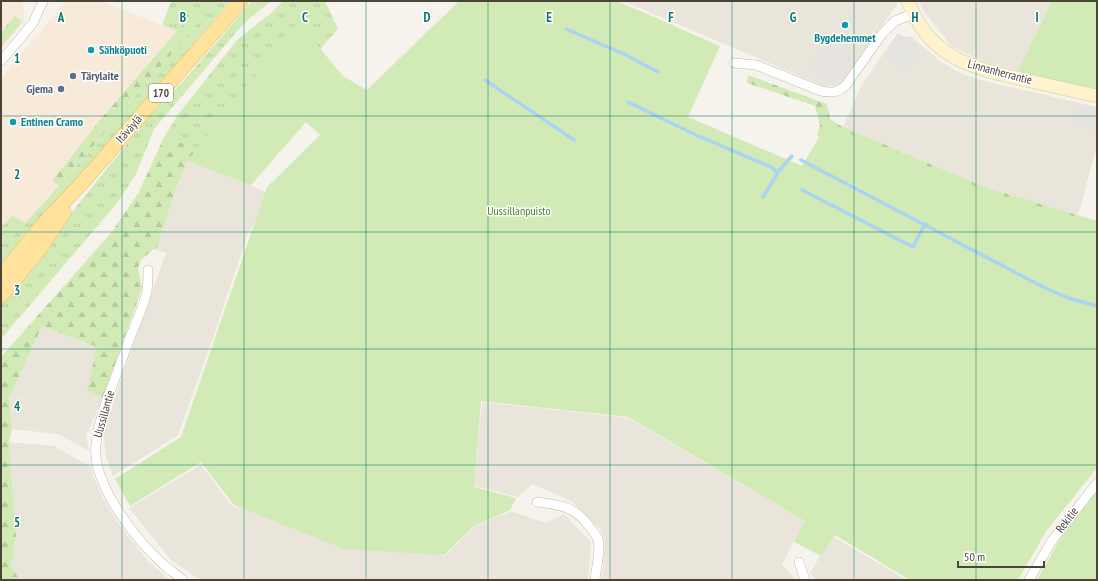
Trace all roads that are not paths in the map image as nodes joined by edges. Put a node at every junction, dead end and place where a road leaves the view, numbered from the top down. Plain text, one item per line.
1 (43, 1) edge
2 (241, 1) edge
3 (908, 1) edge
4 (912, 14) junction
5 (1, 61) edge
6 (734, 63) dead end
7 (1097, 96) edge
8 (81, 184) junction
9 (148, 270) dead end
10 (1, 276) edge
11 (1, 296) edge
12 (1097, 483) edge
13 (537, 502) dead end
14 (800, 562) dead end
15 (183, 580) edge
16 (595, 580) edge
17 (805, 580) edge
18 (1028, 580) edge

1 - 5 street
2 - 8 main road, Itäväylä / 170
3 - 4 street, Linnanherrantie
4 - 6 street
4 - 7 street, Linnanherrantie
8 - 10 main road, Itäväylä / 170
8 - 11 main road, Itäväylä / 170
9 - 15 street, Uussillantie
12 - 18 street, Rekitie
13 - 16 street
14 - 17 street

